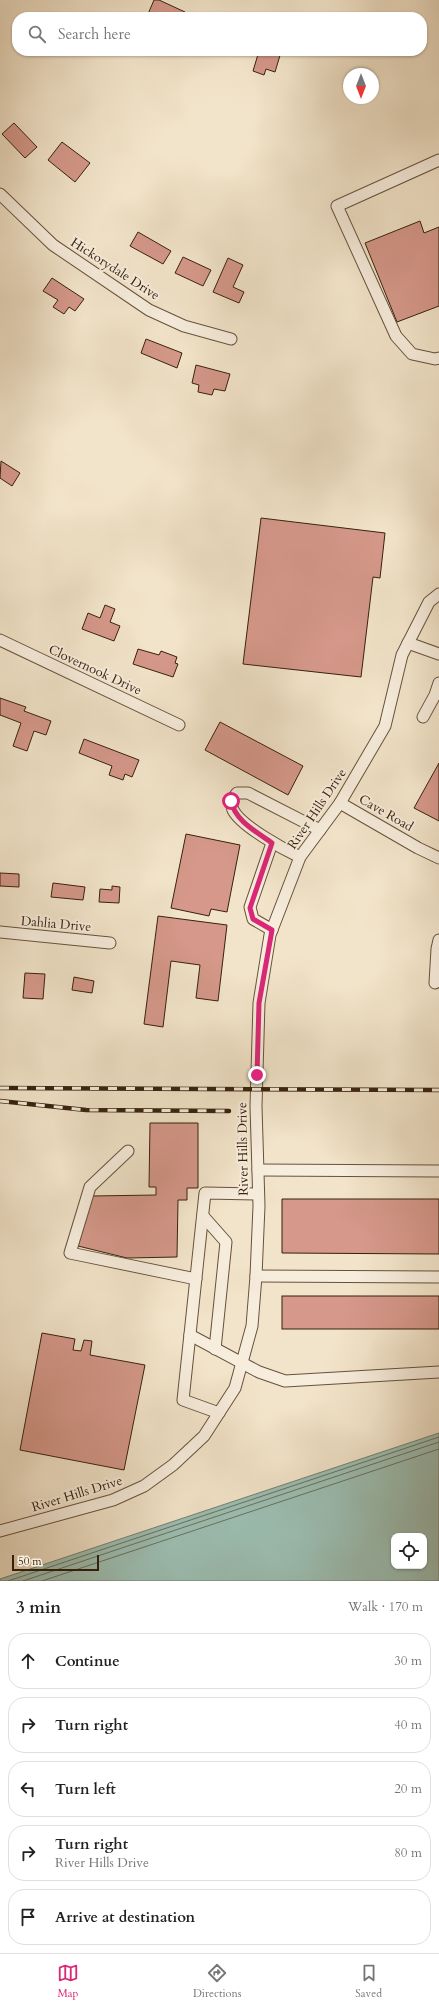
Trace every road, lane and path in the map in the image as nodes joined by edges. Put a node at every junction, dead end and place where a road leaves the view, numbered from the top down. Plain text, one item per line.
1 (439, 160) edge
2 (0, 194) edge
3 (231, 339) dead end
4 (439, 358) edge
5 (439, 594) edge
6 (0, 640) edge
7 (408, 643) junction
8 (439, 654) edge
9 (439, 683) edge
10 (423, 717) dead end
11 (179, 725) dead end
12 (340, 803) junction
13 (320, 830) junction
14 (272, 843) junction
15 (300, 857) junction
16 (439, 858) edge
17 (272, 930) junction
18 (0, 932) edge
19 (439, 940) edge
20 (110, 943) dead end
21 (435, 984) dead end
22 (128, 1151) dead end
23 (258, 1170) junction
24 (439, 1171) edge
25 (257, 1194) junction
26 (203, 1216) junction
27 (256, 1276) junction
28 (439, 1277) edge
29 (196, 1279) junction
30 (190, 1335) junction
31 (215, 1349) junction
32 (243, 1362) junction
33 (439, 1372) edge
34 (219, 1413) junction
35 (0, 1531) edge

1 - 4 street
2 - 3 street, Hickorydale Drive
5 - 7 street, River Hills Drive
6 - 11 street, Clovernook Drive
7 - 8 street
7 - 12 street, River Hills Drive
9 - 10 street
12 - 13 street, River Hills Drive
12 - 16 street, Cave Road
13 - 14 street
13 - 15 street, River Hills Drive
14 - 15 street
14 - 17 street
15 - 17 street, River Hills Drive
17 - 23 street, River Hills Drive
18 - 20 street, Dahlia Drive
19 - 21 street
22 - 29 street
23 - 24 street
23 - 25 street, River Hills Drive
25 - 26 street
25 - 27 street, River Hills Drive
26 - 29 street
26 - 31 street
27 - 28 street
27 - 32 street, River Hills Drive
29 - 30 street
30 - 31 street
30 - 34 street
31 - 32 street
32 - 33 street
32 - 34 street, River Hills Drive
34 - 35 street, River Hills Drive

